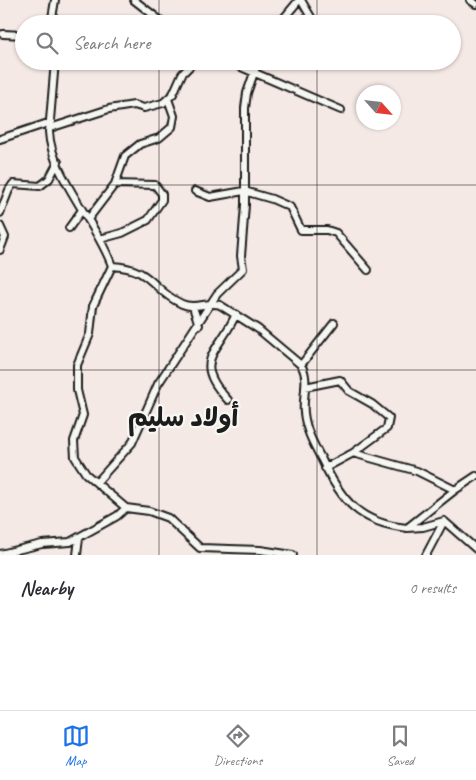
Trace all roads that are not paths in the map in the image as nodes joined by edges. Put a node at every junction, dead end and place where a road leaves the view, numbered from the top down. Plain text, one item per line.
1 (55, 0) edge
2 (134, 0) edge
3 (300, 0) edge
4 (470, 0) edge
5 (476, 4) edge
6 (53, 15) edge
7 (153, 15) edge
8 (287, 15) edge
9 (309, 15) edge
10 (3, 34) dead end
11 (15, 35) edge
12 (54, 70) edge
13 (186, 70) edge
14 (245, 70) edge
15 (255, 70) edge
16 (253, 74) junction
17 (168, 99) junction
18 (341, 110) dead end
19 (50, 125) junction
20 (0, 139) edge
21 (58, 162) junction
22 (114, 184) junction
23 (196, 191) dead end
24 (244, 191) junction
25 (82, 210) junction
26 (0, 213) edge
27 (89, 218) junction
28 (0, 226) edge
29 (70, 228) dead end
30 (100, 239) junction
31 (0, 250) edge
32 (112, 266) junction
33 (368, 270) dead end
34 (211, 305) junction
35 (193, 307) junction
36 (236, 314) junction
37 (334, 322) dead end
38 (199, 325) junction
39 (301, 364) junction
40 (305, 387) junction
41 (228, 400) dead end
42 (353, 453) junction
43 (325, 468) junction
44 (476, 476) edge
45 (97, 482) junction
46 (455, 490) junction
47 (126, 508) junction
48 (444, 520) junction
49 (407, 528) junction
50 (80, 538) junction
51 (476, 549) edge
52 (204, 552) edge
53 (246, 553) edge
54 (0, 554) edge
55 (77, 555) edge
56 (293, 555) edge
57 (426, 555) edge

1 - 6 street
2 - 7 street
3 - 8 street
3 - 9 street
4 - 5 street
10 - 11 street
12 - 19 street
13 - 17 street
14 - 16 street
15 - 16 street
16 - 18 street
16 - 24 street
17 - 19 street
17 - 22 street
19 - 20 street
19 - 21 street
21 - 25 street
21 - 26 street
22 - 27 street
22 - 30 street
23 - 24 street
24 - 33 street
24 - 34 street
25 - 27 street
25 - 29 street
27 - 30 street
28 - 31 street
30 - 32 street
32 - 35 street
32 - 45 street
34 - 35 street
34 - 36 street
34 - 38 street
35 - 38 street
36 - 39 street
36 - 41 street
37 - 39 street
38 - 45 street
39 - 40 street
40 - 42 street
40 - 43 street
42 - 43 street
42 - 46 street
43 - 49 street
44 - 46 street
45 - 47 street
46 - 49 street
47 - 50 street
47 - 52 street
48 - 49 street
48 - 51 street
48 - 57 street
50 - 54 street
50 - 55 street
52 - 53 street
53 - 56 street

